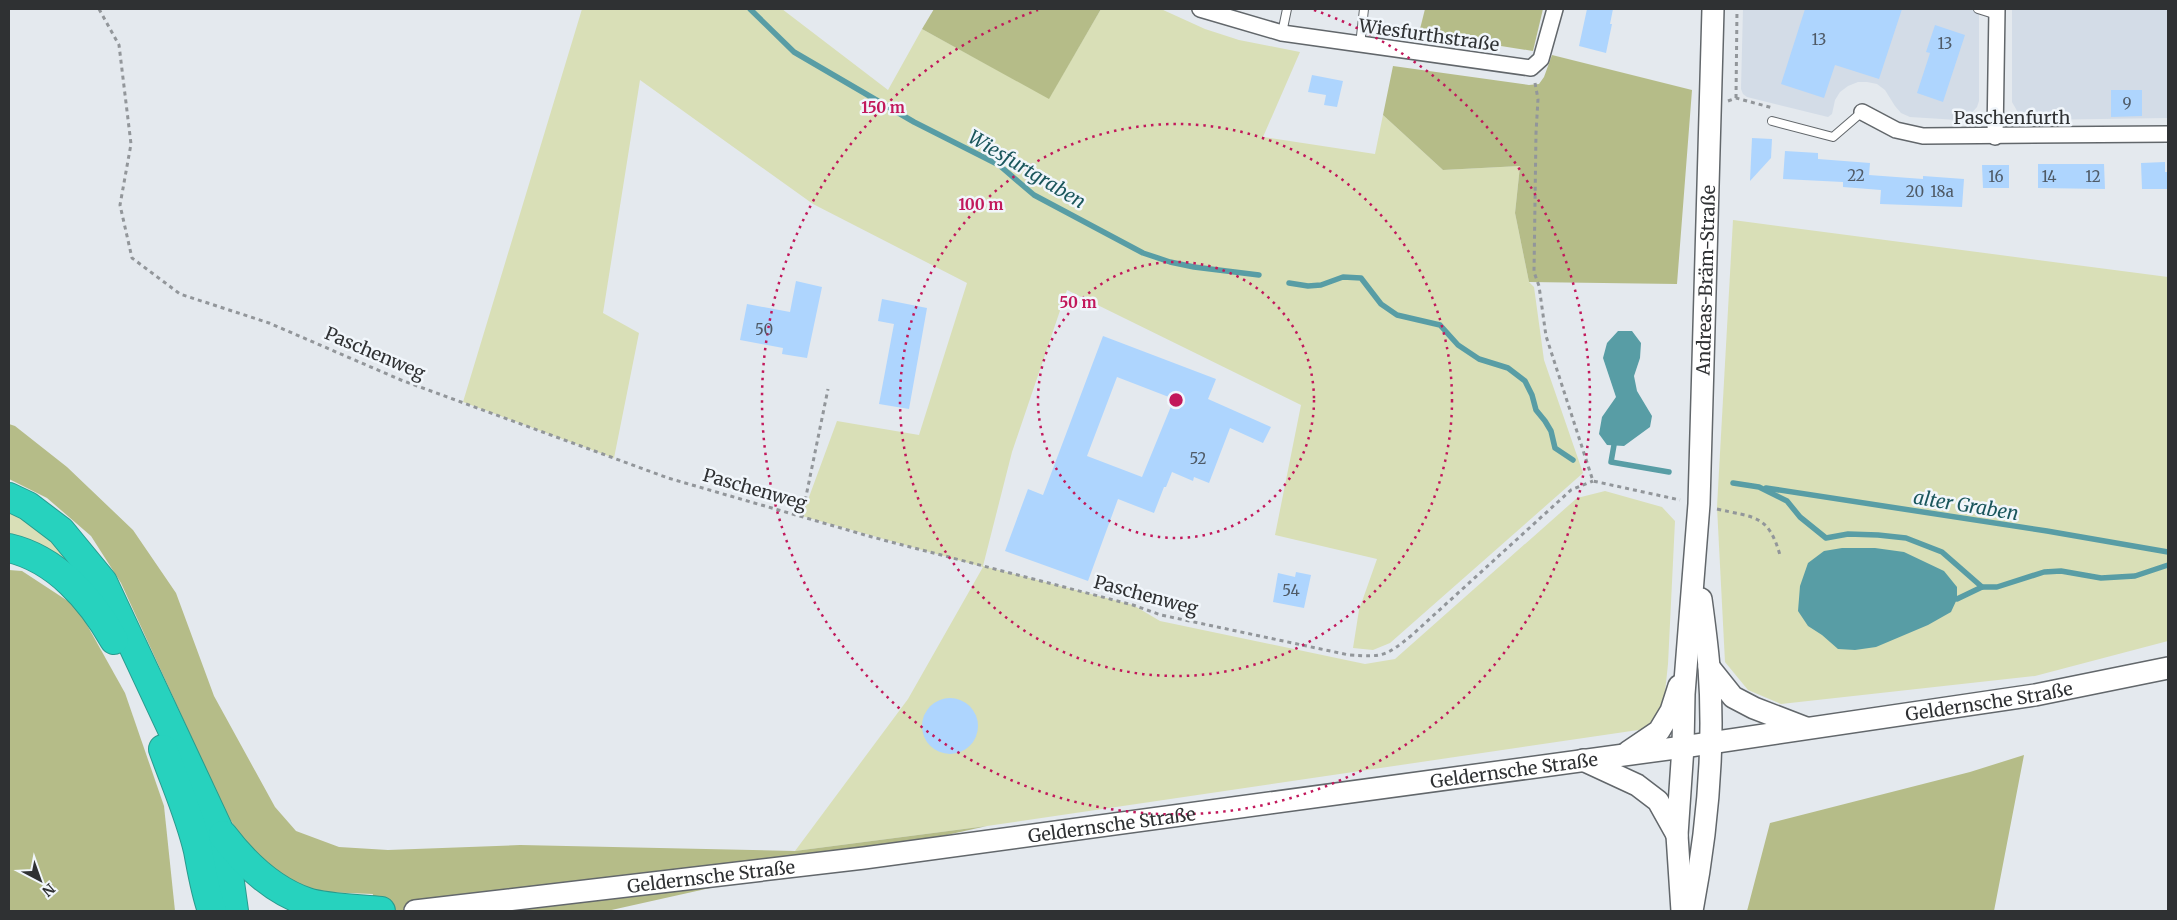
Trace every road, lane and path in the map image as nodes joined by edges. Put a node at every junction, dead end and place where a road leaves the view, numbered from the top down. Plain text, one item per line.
1 (99, 9) edge
2 (1200, 9) edge
3 (1287, 9) edge
4 (1364, 9) edge
5 (1555, 9) edge
6 (1713, 9) edge
7 (1737, 9) edge
8 (1978, 9) edge
9 (1997, 12) edge
10 (1282, 33) junction
11 (1360, 45) junction
12 (1531, 68) junction
13 (1736, 98) dead end
14 (1862, 112) joint
15 (1772, 121) dead end
16 (2168, 134) edge
17 (1996, 137) junction
18 (828, 389) dead end
19 (1593, 481) junction
20 (9, 497) edge
21 (1699, 504) junction
22 (802, 516) junction
23 (9, 548) edge
24 (1695, 551) junction
25 (1780, 555) dead end
26 (1686, 667) junction
27 (1709, 667) junction
28 (2168, 668) edge
29 (1808, 729) junction
30 (1710, 743) junction
31 (1683, 747) junction
32 (1624, 755) junction
33 (1583, 760) junction
34 (218, 828) junction
35 (1677, 835) junction
36 (205, 904) edge
37 (234, 911) edge
38 (381, 911) edge
39 (415, 911) edge
40 (1682, 911) edge
41 (1692, 911) edge

1 - 22 path, Paschenweg
2 - 10 street, Wiesfurthstraße
3 - 10 lane
4 - 11 lane
5 - 12 street
6 - 21 main road, Andreas-Bräm-Straße
7 - 13 path
8 - 9 lane
9 - 17 street
10 - 11 street, Wiesfurthstraße
11 - 12 street, Wiesfurthstraße
12 - 19 path
14 - 15 lane
14 - 17 street, Paschenfurth
16 - 17 street, Paschenfurth
18 - 22 path
19 - 21 path
19 - 22 path, Paschenweg
20 - 34 highway
21 - 24 main road, Andreas-Bräm-Straße
21 - 25 path
23 - 36 highway
24 - 26 main road, Andreas-Bräm-Straße
24 - 27 main road, Andreas-Bräm-Straße
26 - 31 main road, Andreas-Bräm-Straße
26 - 32 main road
27 - 29 main road, Geldernsche Straße
27 - 30 main road, Andreas-Bräm-Straße
28 - 29 main road, Geldernsche Straße
29 - 30 main road, Geldernsche Straße
30 - 31 main road, Geldernsche Straße
30 - 41 main road, Andreas-Bräm-Straße
31 - 32 main road, Geldernsche Straße
31 - 35 main road, Andreas-Bräm-Straße
32 - 33 main road, Geldernsche Straße
33 - 35 main road
33 - 39 main road, Geldernsche Straße
34 - 37 highway
34 - 38 highway
35 - 40 main road, Andreas-Bräm-Straße

